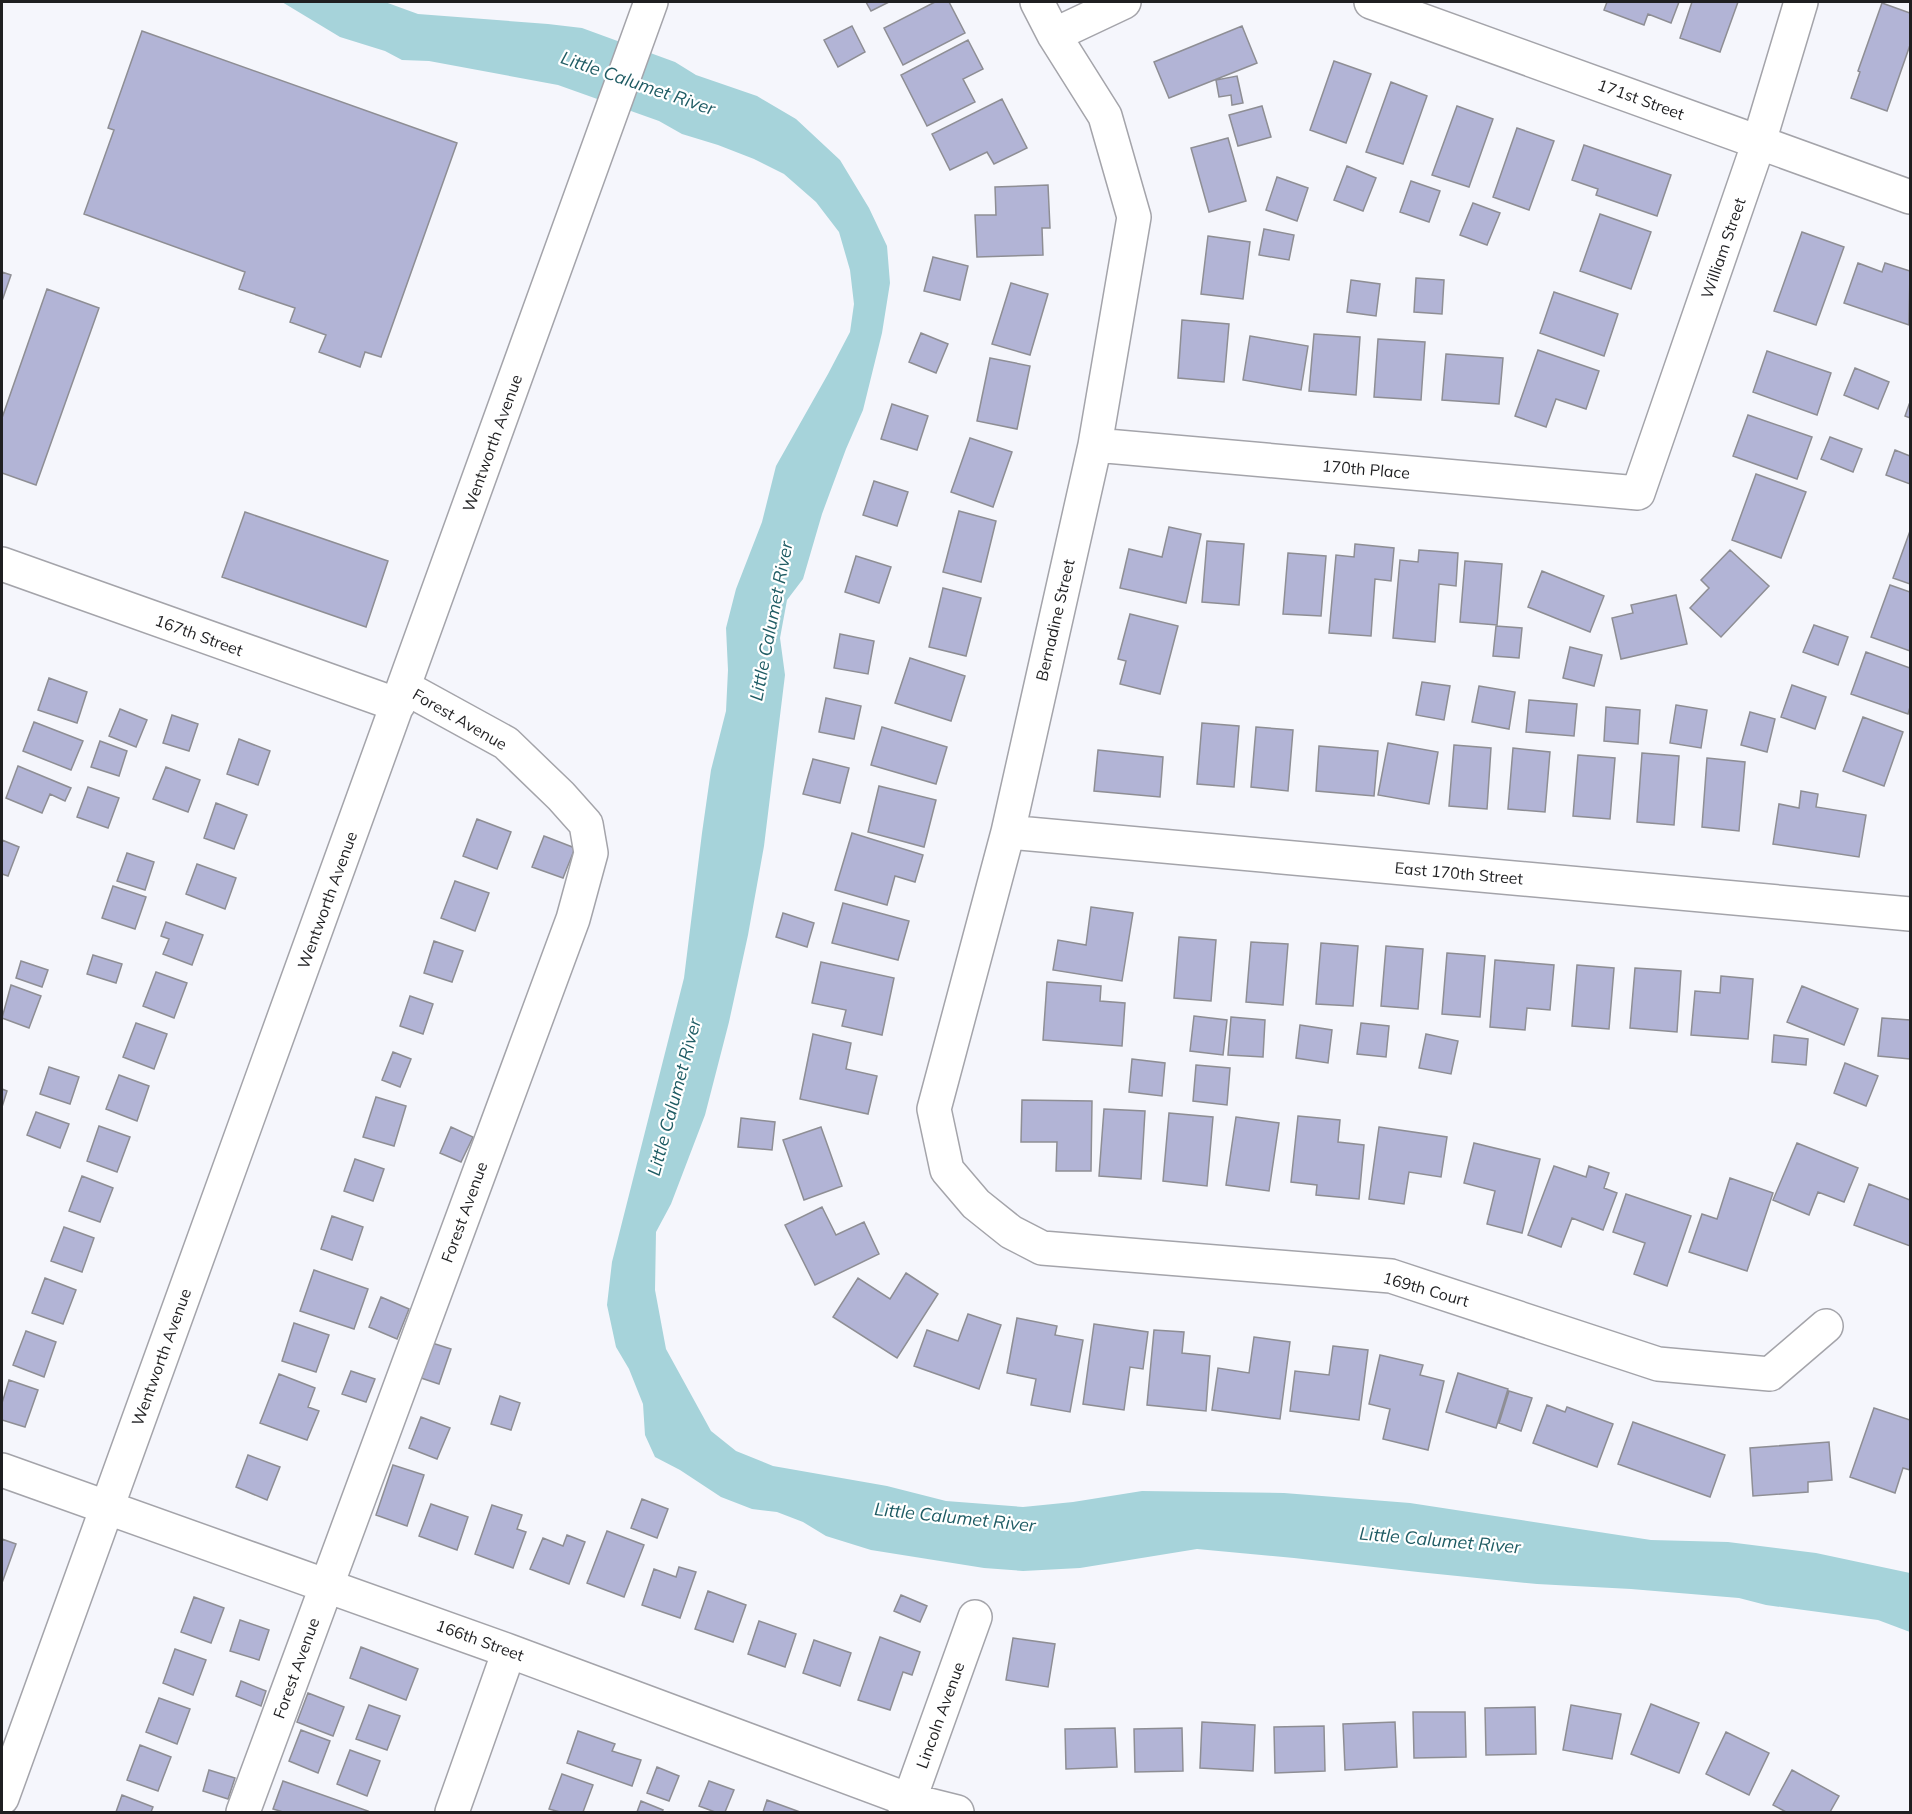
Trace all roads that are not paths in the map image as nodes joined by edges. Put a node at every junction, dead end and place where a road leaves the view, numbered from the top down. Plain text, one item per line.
1 (651, 2) edge
2 (1037, 2) edge
3 (1124, 2) edge
4 (1371, 2) edge
5 (1801, 2) edge
6 (1054, 35) junction
7 (1759, 142) junction
8 (1911, 197) edge
9 (1095, 445) junction
10 (1638, 493) joint
11 (2, 564) edge
12 (401, 696) junction
13 (1008, 832) junction
14 (1911, 914) edge
15 (976, 1203) joint
16 (1826, 1326) dead end
17 (2, 1470) edge
18 (106, 1508) junction
19 (326, 1586) junction
20 (975, 1617) dead end
21 (509, 1650) junction
22 (2, 1798) edge
23 (907, 1806) edge
24 (243, 1812) edge
25 (452, 1812) edge
26 (957, 1812) edge

1 - 12 street, Wentworth Avenue
2 - 6 street
3 - 6 street
4 - 7 street, 171st Street
5 - 7 street, William Street
6 - 9 street, Bernadine Street
7 - 8 street, 171st Street
7 - 10 street, William Street
9 - 10 street, 170th Place
9 - 13 street, Bernadine Street
11 - 12 street, 167th Street
12 - 18 street, Wentworth Avenue
12 - 19 street, Forest Avenue
13 - 14 street, East 170th Street
13 - 15 street, Bernadine Street
15 - 16 street, 169th Court
17 - 18 street, 166th Street
18 - 19 street, 166th Street
18 - 22 street, Wentworth Avenue
19 - 21 street, 166th Street
19 - 24 street, Forest Avenue
20 - 23 street, Lincoln Avenue
21 - 23 street, 166th Street
21 - 25 street
23 - 26 street, 166th Street

